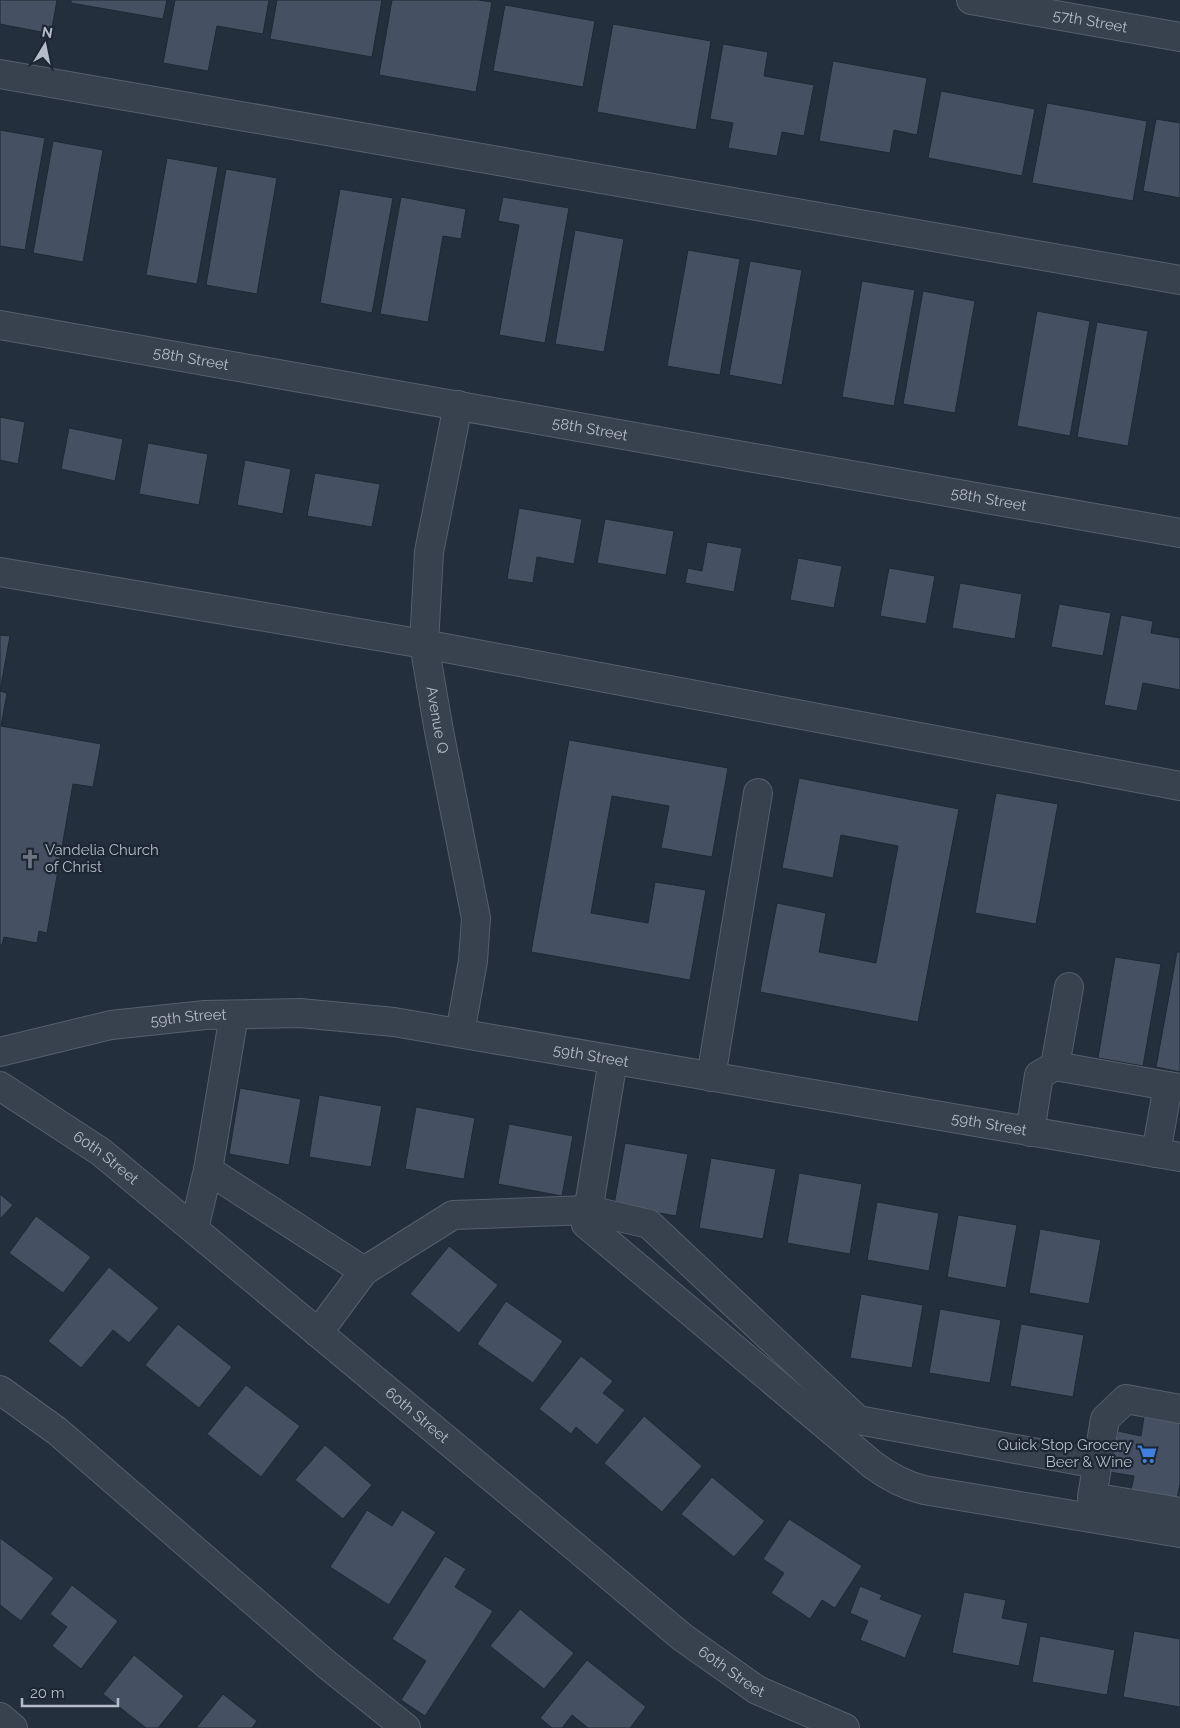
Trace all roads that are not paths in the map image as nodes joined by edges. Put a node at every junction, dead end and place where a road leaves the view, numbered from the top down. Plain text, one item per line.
1 (971, 0) edge
2 (1180, 37) edge
3 (0, 74) edge
4 (1180, 280) edge
5 (0, 325) edge
6 (458, 406) junction
7 (1180, 533) edge
8 (0, 572) edge
9 (424, 644) junction
10 (1180, 786) edge
11 (758, 793) dead end
12 (1069, 987) dead end
13 (234, 1015) junction
14 (460, 1033) junction
15 (0, 1052) edge
16 (613, 1060) junction
17 (1055, 1066) junction
18 (711, 1077) junction
19 (0, 1086) edge
20 (1174, 1087) edge
21 (1030, 1132) junction
22 (1168, 1155) edge
23 (208, 1170) junction
24 (589, 1210) junction
25 (194, 1229) junction
26 (364, 1271) junction
27 (318, 1333) junction
28 (0, 1390) edge
29 (1180, 1409) edge
30 (1097, 1464) junction
31 (1180, 1512) edge
32 (1138, 1516) junction
33 (1180, 1533) edge
34 (0, 1717) edge
35 (13, 1728) edge
36 (406, 1728) edge
37 (845, 1728) edge

1 - 2 street, 57th Street
3 - 4 street
5 - 6 street, 58th Street
6 - 7 street, 58th Street
6 - 9 street, Avenue Q
8 - 9 street
9 - 10 street
9 - 14 street, Avenue Q
11 - 18 street
12 - 17 street
13 - 14 street, 59th Street
13 - 15 street, 59th Street
13 - 23 street
14 - 16 street, 59th Street
16 - 18 street, 59th Street
16 - 24 street
17 - 20 street
17 - 21 street
18 - 21 street, 59th Street
19 - 25 street, 60th Street
20 - 22 street
21 - 22 street, 59th Street
23 - 25 street
23 - 26 street
24 - 26 street
24 - 30 street
24 - 32 street
25 - 27 street, 60th Street
26 - 27 street
27 - 37 street, 60th Street
28 - 36 street
29 - 30 street
30 - 32 street
31 - 32 street
32 - 33 street
34 - 35 street

